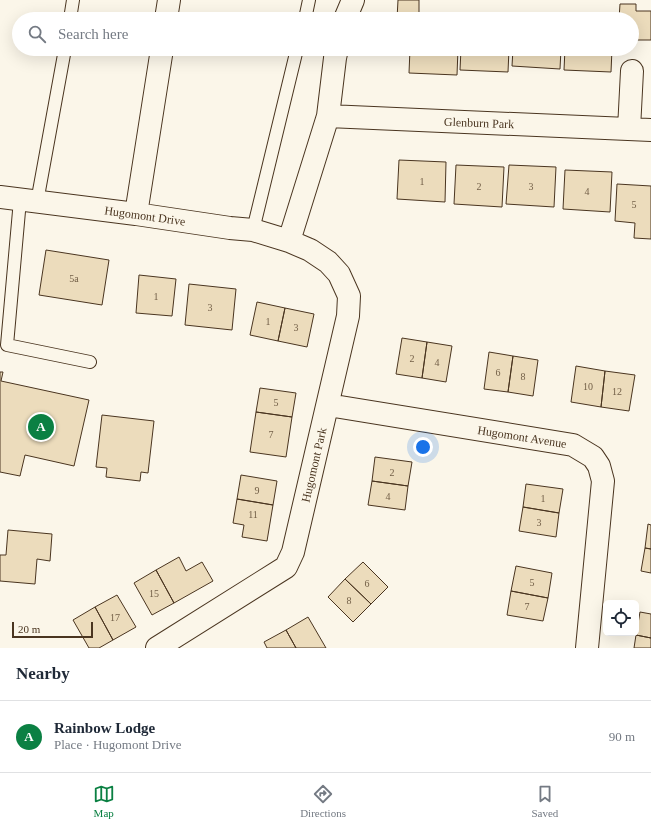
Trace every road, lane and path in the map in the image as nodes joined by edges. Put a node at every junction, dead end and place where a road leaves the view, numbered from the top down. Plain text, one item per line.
1 (73, 0) edge
2 (169, 0) edge
3 (310, 0) edge
4 (353, 0) edge
5 (71, 12) edge
6 (167, 12) edge
7 (307, 12) edge
8 (348, 12) edge
9 (62, 56) edge
10 (161, 56) edge
11 (295, 56) edge
12 (335, 56) edge
13 (632, 71) dead end
14 (328, 116) junction
15 (629, 129) junction
16 (651, 130) edge
17 (19, 200) edge
18 (136, 214) junction
19 (253, 230) junction
20 (289, 241) junction
21 (90, 362) dead end
22 (328, 405) junction
23 (157, 648) edge
24 (587, 648) edge

1 - 5 lane
2 - 6 street
3 - 7 lane
4 - 8 street
9 - 17 lane
10 - 18 street
11 - 19 lane
12 - 14 street
13 - 15 street
14 - 15 street, Glenburn Park
14 - 20 street
15 - 16 street, Glenburn Park
17 - 18 street, Hugomont Drive
17 - 21 lane
18 - 19 street, Hugomont Drive
19 - 20 street, Hugomont Drive
20 - 22 street, Hugomont Park
22 - 23 street, Hugomont Park
22 - 24 street, Hugomont Avenue

